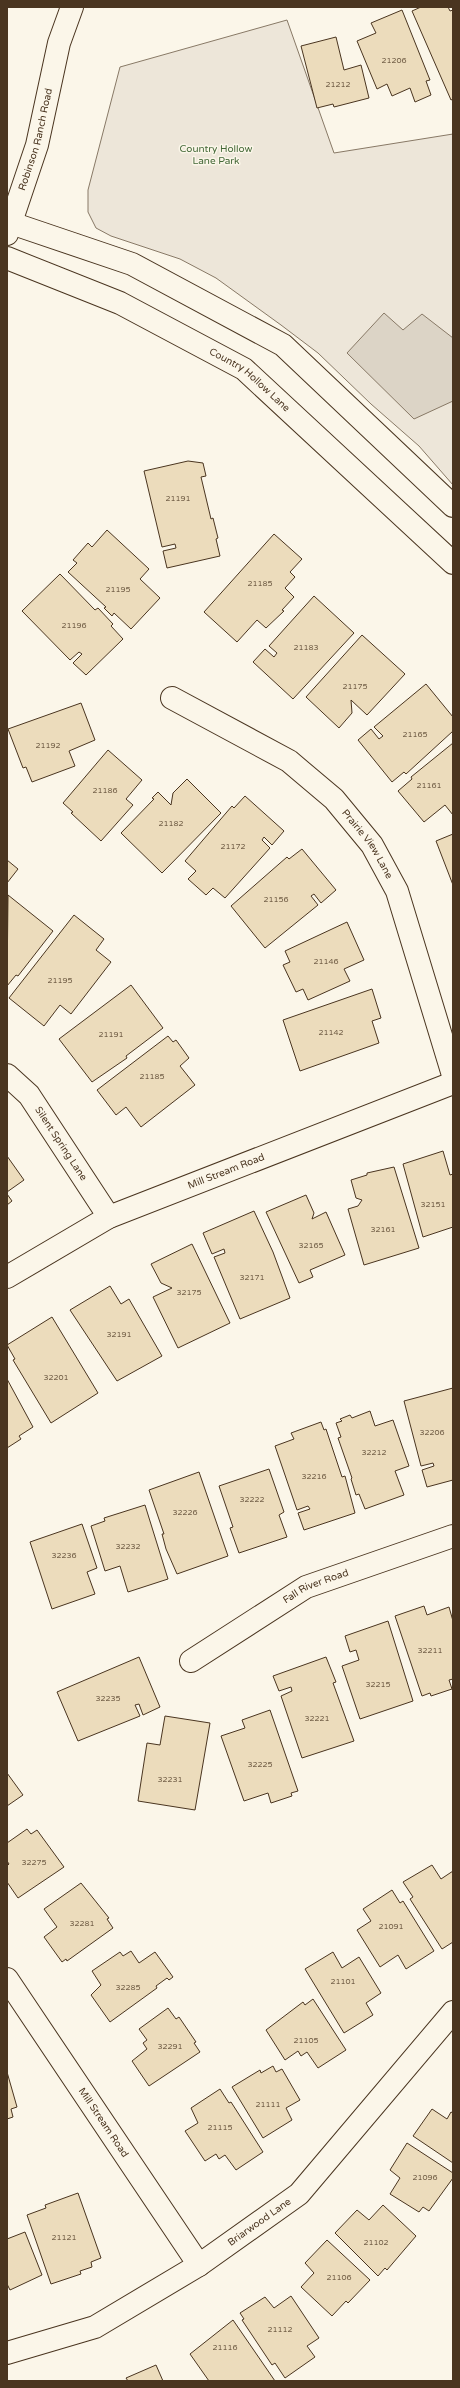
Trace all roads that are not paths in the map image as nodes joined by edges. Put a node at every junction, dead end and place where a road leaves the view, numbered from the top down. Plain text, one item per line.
1 (57, 7) edge
2 (72, 7) edge
3 (59, 44) junction
4 (9, 228) edge
5 (7, 258) edge
6 (453, 506) edge
7 (453, 563) edge
8 (172, 698) dead end
9 (7, 1075) edge
10 (453, 1075) edge
11 (453, 1083) edge
12 (109, 1217) junction
13 (7, 1277) edge
14 (453, 1536) edge
15 (191, 1661) dead end
16 (11, 1992) edge
17 (453, 2012) edge
18 (200, 2265) junction
19 (7, 2352) edge

1 - 3 street, Robinson Ranch Road
2 - 3 street, Robinson Ranch Road
3 - 4 street, Robinson Ranch Road
4 - 6 street
5 - 7 street, Country Hollow Lane
8 - 10 street, Prairie View Lane
9 - 12 street, Silent Spring Lane
11 - 12 street, Mill Stream Road
12 - 13 street, Mill Stream Road
14 - 15 street, Fall River Road
16 - 18 street, Mill Stream Road
17 - 18 street, Briarwood Lane
18 - 19 street, Briarwood Lane

